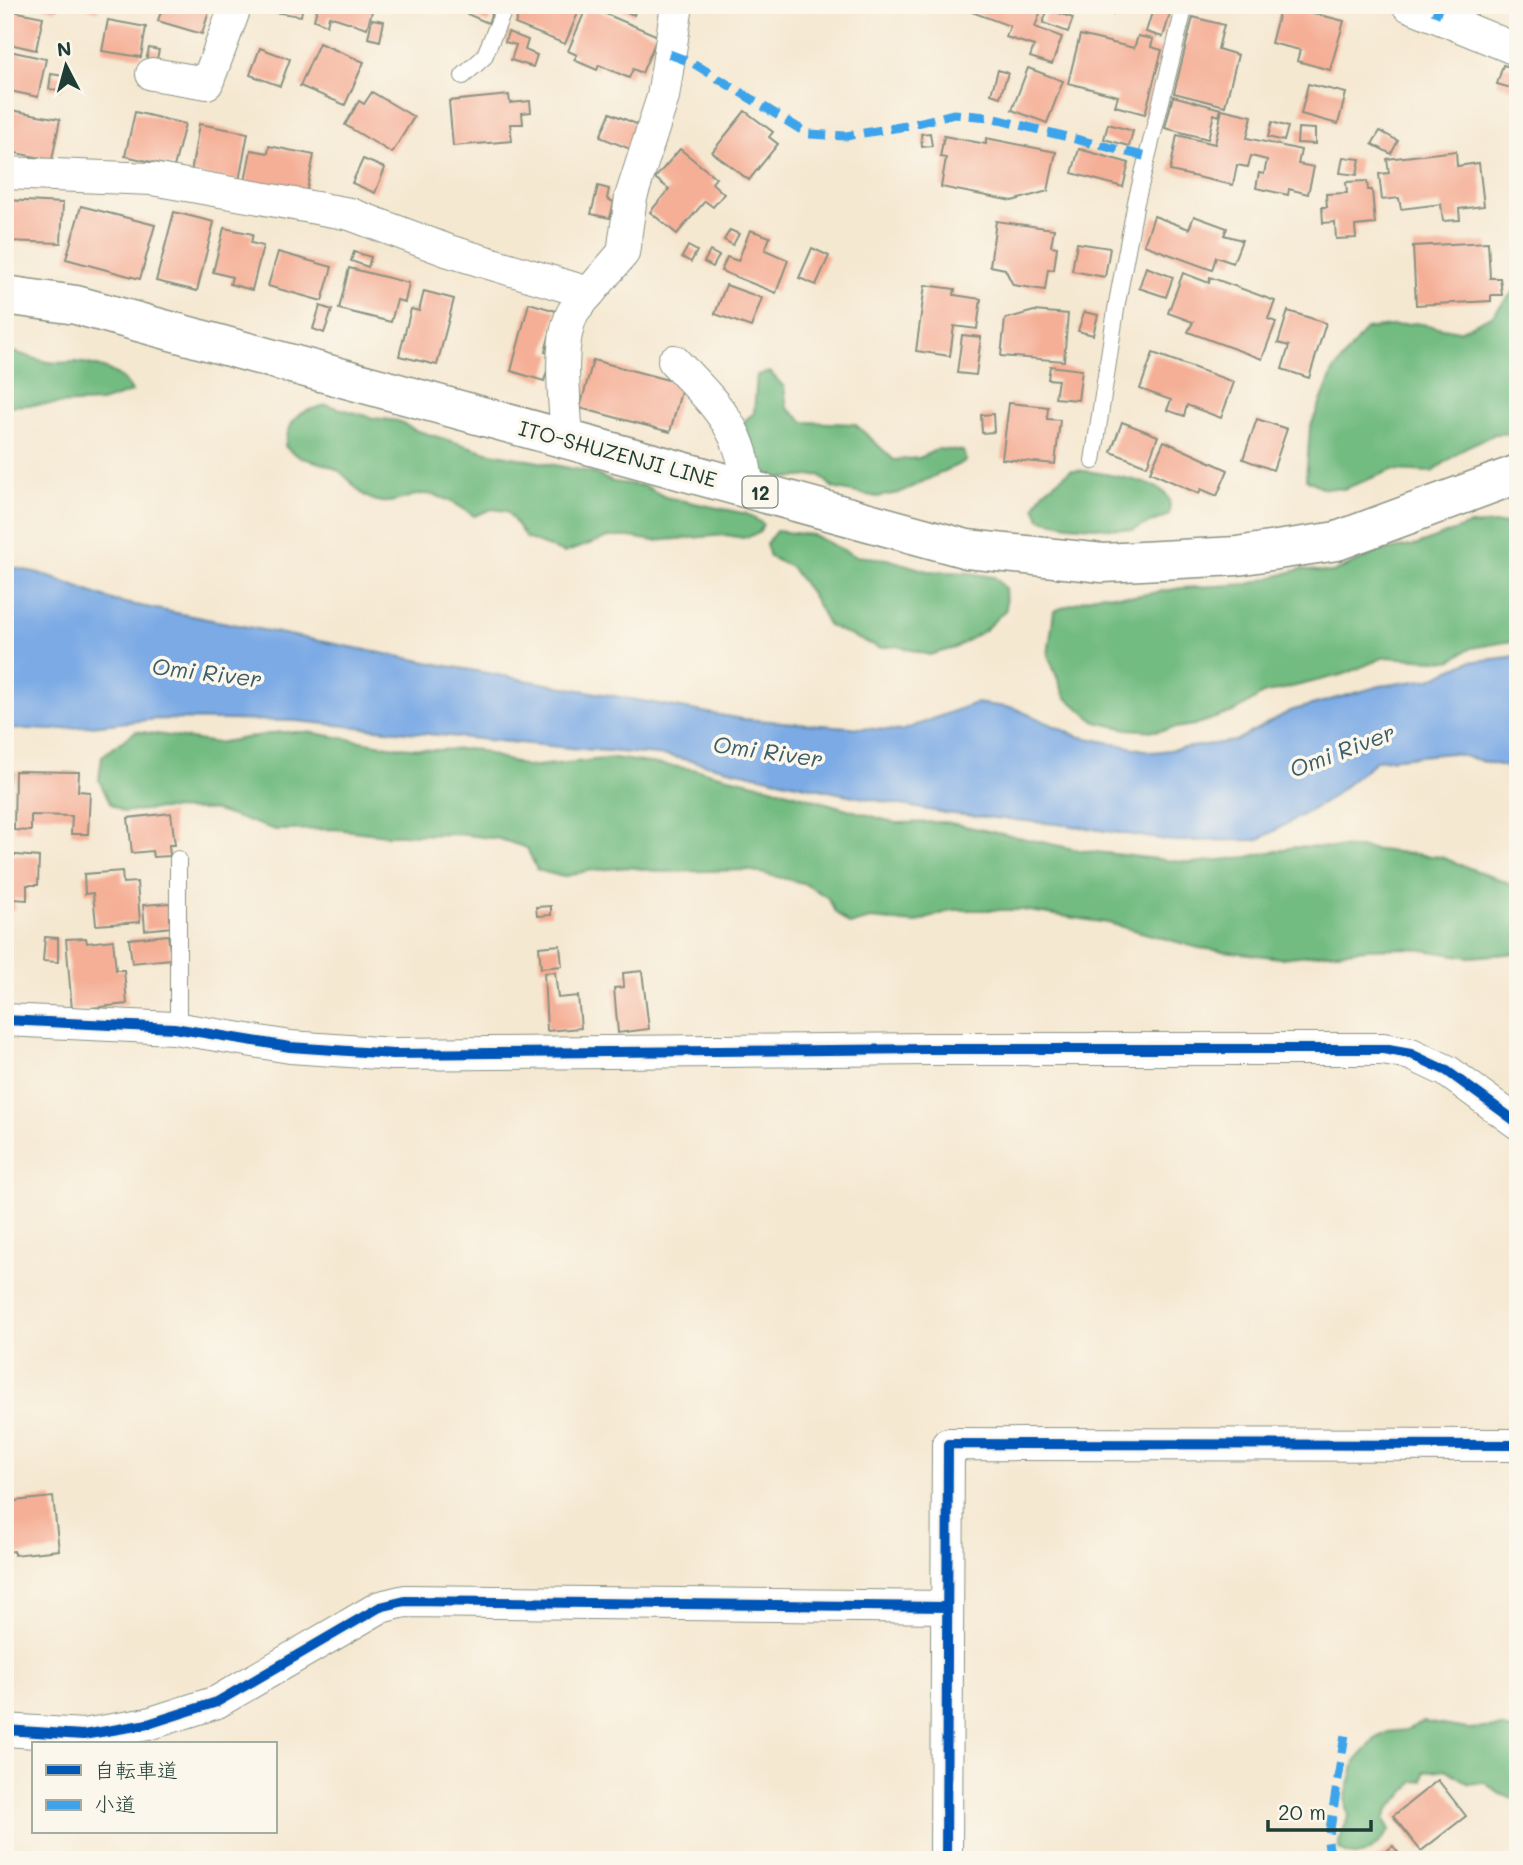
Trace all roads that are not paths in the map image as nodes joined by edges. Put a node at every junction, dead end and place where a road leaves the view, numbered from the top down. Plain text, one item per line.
1 (236, 5) edge
2 (506, 5) edge
3 (677, 5) edge
4 (1185, 5) edge
5 (1408, 5) edge
6 (1518, 50) edge
7 (152, 74) dead end
8 (463, 76) dead end
9 (5, 173) edge
10 (589, 293) junction
11 (5, 295) edge
12 (674, 361) dead end
13 (567, 439) junction
14 (1093, 461) dead end
15 (1518, 474) edge
16 (747, 488) junction
17 (178, 859) dead end
18 (5, 1020) edge
19 (178, 1029) junction
20 (1518, 1123) edge
21 (1518, 1445) edge
22 (947, 1607) junction
23 (5, 1730) edge
24 (946, 1860) edge

1 - 7 street
2 - 8 lane
3 - 10 street
4 - 14 lane
5 - 6 street
9 - 10 street
10 - 13 street
11 - 13 main road, ITO-SHUZENJI LINE / 12
12 - 16 street
13 - 16 main road, ITO-SHUZENJI LINE / 12
15 - 16 main road, ITO-SHUZENJI LINE / 12
17 - 19 lane
18 - 19 street
19 - 20 street
21 - 22 street
22 - 23 street
22 - 24 street

